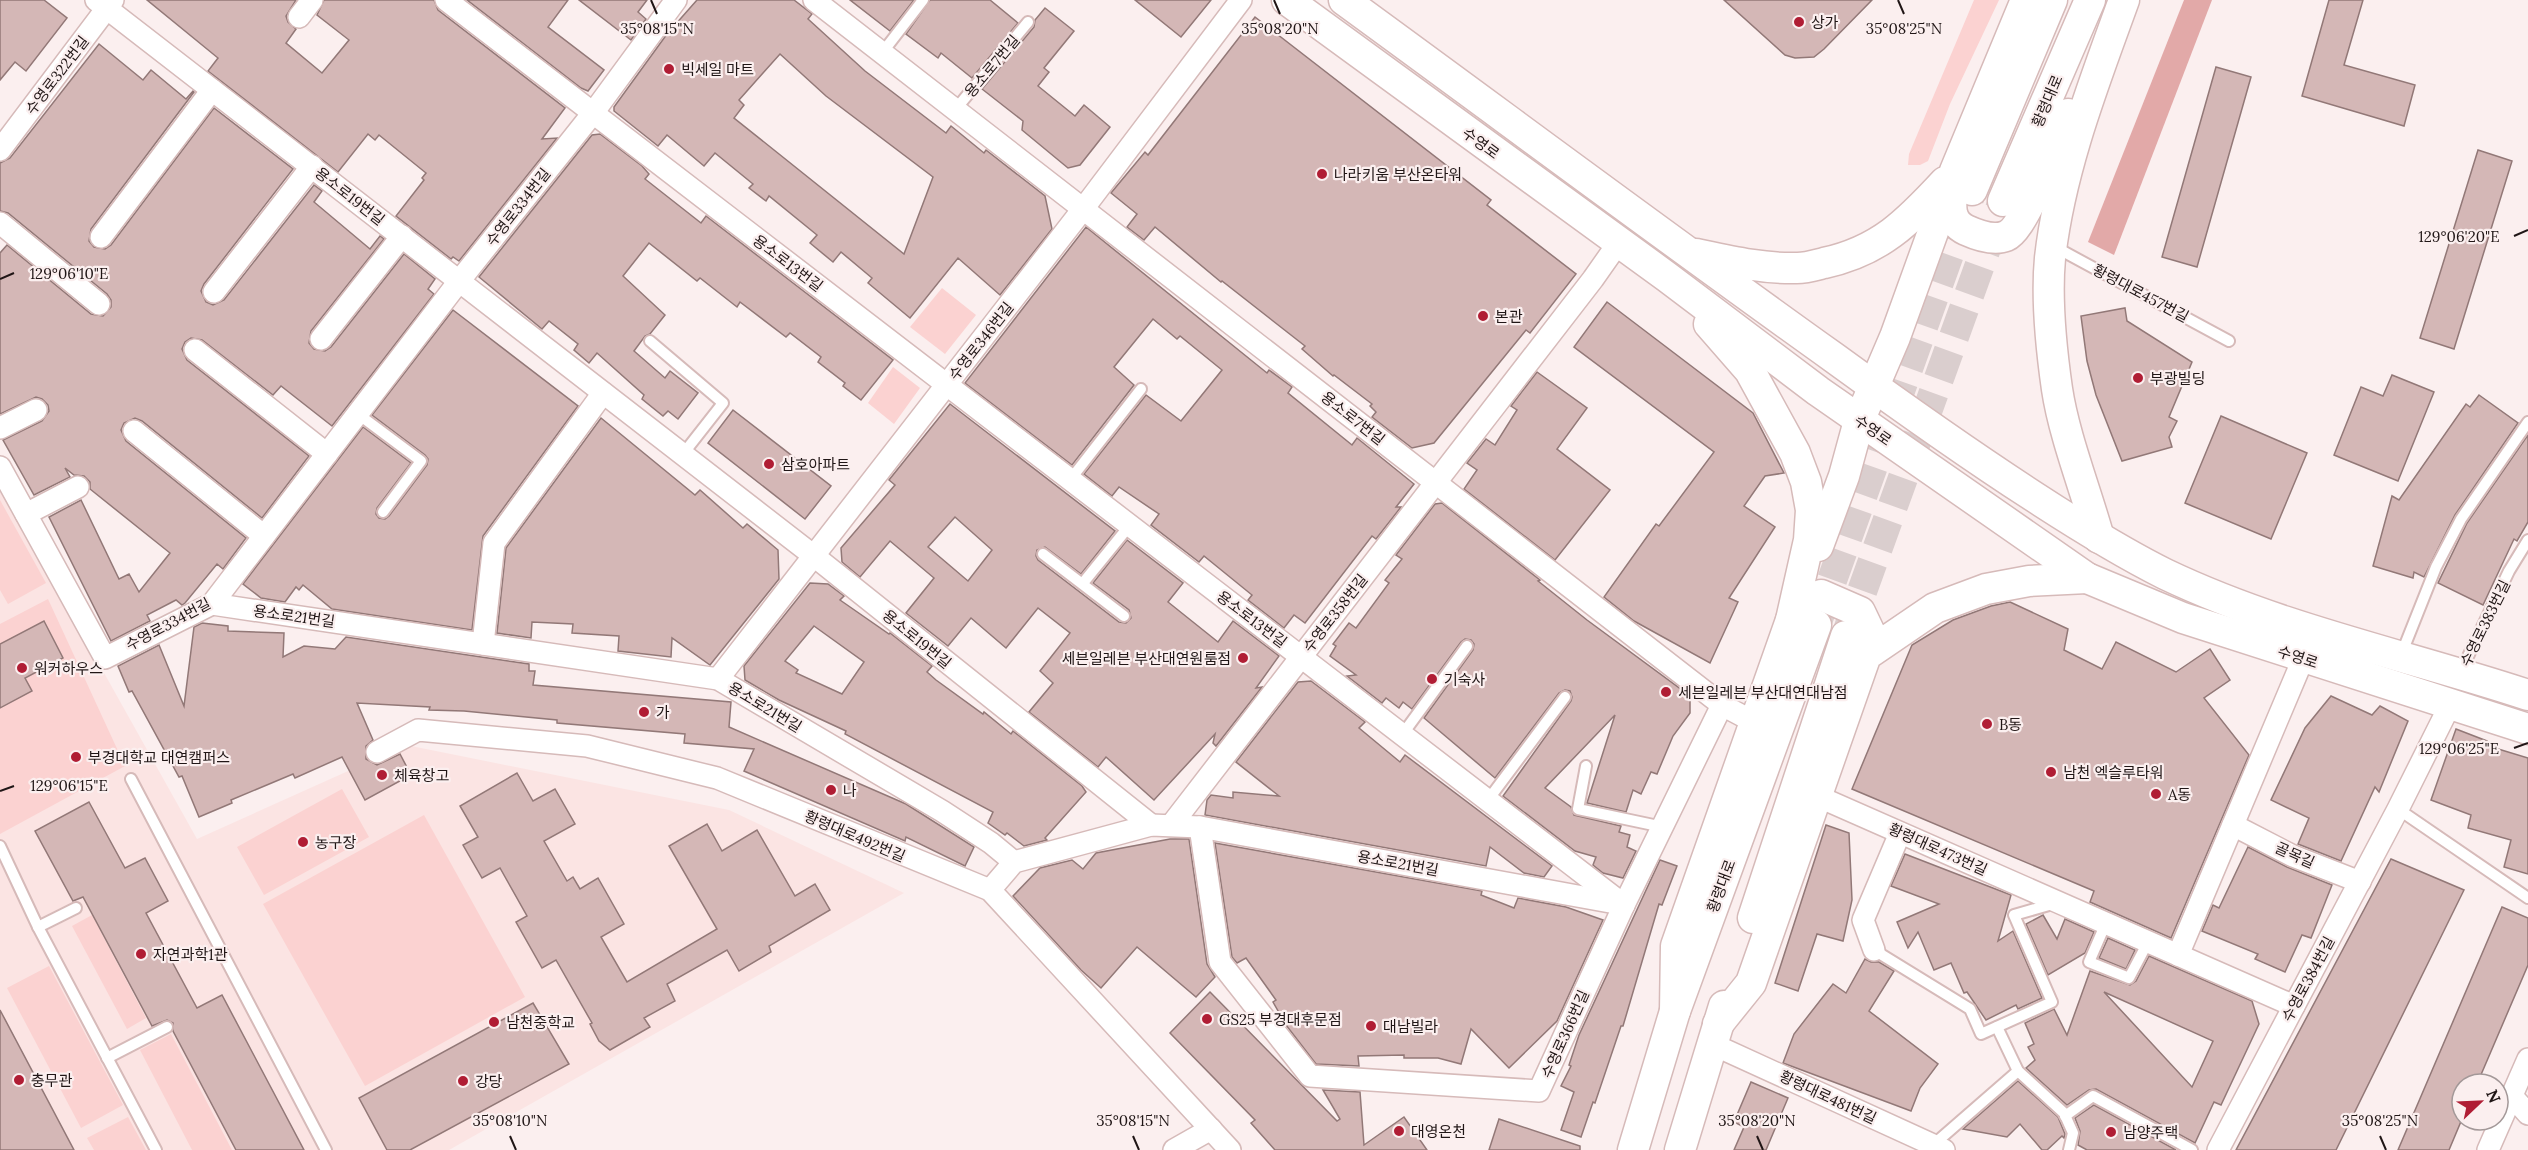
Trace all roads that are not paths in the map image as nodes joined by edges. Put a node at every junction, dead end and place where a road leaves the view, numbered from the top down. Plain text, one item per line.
1 (312, 0) edge
2 (446, 0) edge
3 (676, 0) edge
4 (814, 0) edge
5 (923, 0) edge
6 (1241, 0) edge
7 (1287, 0) edge
8 (1344, 0) edge
9 (2026, 0) edge
10 (2052, 0) edge
11 (2090, 0) edge
12 (2116, 0) edge
13 (2124, 0) edge
14 (105, 3) edge
15 (298, 17) dead end
16 (1028, 22) dead end
17 (882, 53) junction
18 (212, 90) junction
19 (955, 110) junction
20 (592, 113) junction
21 (0, 150) edge
22 (312, 166) junction
23 (1963, 180) junction
24 (2003, 201) tunnel mouth
25 (1083, 209) junction
26 (0, 223) edge
27 (402, 236) junction
28 (101, 237) dead end
29 (1618, 242) junction
30 (2052, 246) junction
31 (1686, 252) junction
32 (1667, 277) junction
33 (460, 280) junction
34 (214, 291) dead end
35 (99, 304) dead end
36 (321, 339) dead end
37 (650, 341) dead end
38 (2229, 341) dead end
39 (195, 350) dead end
40 (947, 385) junction
41 (1874, 387) junction
42 (1141, 389) dead end
43 (603, 393) junction
44 (36, 410) dead end
45 (358, 414) junction
46 (1859, 421) junction
47 (2528, 422) edge
48 (0, 428) edge
49 (134, 431) dead end
50 (327, 454) junction
51 (683, 454) junction
52 (0, 467) edge
53 (1070, 480) junction
54 (1436, 483) junction
55 (78, 487) dead end
56 (383, 512) dead end
57 (26, 514) junction
58 (1130, 525) junction
59 (264, 536) junction
60 (2099, 538) junction
61 (2528, 540) edge
62 (1043, 554) dead end
63 (814, 556) junction
64 (2087, 578) junction
65 (1083, 583) junction
66 (212, 604) junction
67 (1124, 616) dead end
68 (1803, 622) junction
69 (483, 644) junction
70 (1467, 646) dead end
71 (1856, 646) junction
72 (1302, 657) junction
73 (2400, 657) junction
74 (2303, 659) junction
75 (2460, 674) junction
76 (718, 679) junction
77 (2528, 695) edge
78 (1565, 697) dead end
79 (1722, 705) junction
80 (2450, 705) junction
81 (1754, 722) junction
82 (2528, 729) edge
83 (1402, 735) junction
84 (377, 752) dead end
85 (1586, 766) dead end
86 (131, 779) dead end
87 (1817, 796) junction
88 (1488, 800) junction
89 (2398, 809) junction
90 (1151, 825) junction
91 (1172, 825) junction
92 (2233, 825) junction
93 (1200, 827) junction
94 (1663, 827) junction
95 (1900, 833) junction
96 (0, 846) edge
97 (1014, 862) junction
98 (2360, 882) junction
99 (990, 890) junction
100 (2528, 898) edge
101 (2058, 902) junction
102 (1624, 905) junction
103 (76, 908) dead end
104 (2106, 923) junction
105 (38, 927) junction
106 (2148, 942) junction
107 (1874, 950) joint
108 (2178, 955) junction
109 (2294, 1006) junction
110 (1675, 1011) junction
111 (167, 1027) dead end
112 (1997, 1027) junction
113 (1715, 1034) junction
114 (107, 1058) junction
115 (2528, 1059) edge
116 (2018, 1071) junction
117 (2511, 1095) junction
118 (2528, 1114) edge
119 (2065, 1116) junction
120 (1211, 1129) junction
121 (1939, 1144) edge
122 (156, 1150) edge
123 (326, 1150) edge
124 (1174, 1150) edge
125 (1230, 1150) edge
126 (1633, 1150) edge
127 (1680, 1150) edge
128 (2069, 1150) edge
129 (2192, 1150) edge
130 (2218, 1150) edge
131 (2488, 1150) edge

1 - 15 street
2 - 20 street, 용소로13번길
3 - 20 street, 수영로334번길
4 - 17 street, 용소로7번길
5 - 17 lane
6 - 25 street, 수영로346번길
7 - 29 main road, 수영로
8 - 31 main road, 수영로
9 - 23 main road
10 - 23 main road
11 - 24 main road, 황령대로
12 - 23 main road
13 - 30 main road
14 - 18 street, 용소로19번길
14 - 21 street, 수영로322번길
16 - 19 lane, 용소로7번길
17 - 19 street, 용소로7번길
18 - 22 street, 용소로19번길
18 - 28 street
19 - 25 street, 용소로7번길
20 - 33 street, 수영로334번길
20 - 40 street, 용소로13번길
22 - 27 street, 용소로19번길
22 - 34 street
23 - 31 main road
23 - 41 main road
25 - 40 street, 수영로346번길
25 - 54 street, 용소로7번길
26 - 35 street
27 - 33 street, 용소로19번길
27 - 36 street
29 - 32 main road, 수영로
29 - 54 street, 수영로358번길
30 - 38 lane, 황령대로457번길
30 - 60 main road
31 - 41 main road, 수영로
32 - 46 main road, 수영로
32 - 68 main road
33 - 43 street, 용소로19번길
33 - 45 street, 수영로334번길
37 - 51 lane
39 - 50 street
40 - 53 street, 용소로13번길
40 - 63 street, 수영로346번길
41 - 46 main road
41 - 60 main road, 수영로
42 - 53 lane
43 - 51 street, 용소로19번길
43 - 69 street
44 - 48 street
45 - 50 street, 수영로334번길
45 - 56 lane
46 - 64 main road, 수영로
46 - 68 main road
47 - 73 lane
49 - 59 street
50 - 59 street, 수영로334번길
51 - 63 street, 용소로19번길
52 - 57 street
53 - 58 street, 용소로13번길
54 - 72 street, 수영로358번길
54 - 79 street, 용소로7번길
55 - 57 street
57 - 66 street, 수영로334번길
58 - 65 lane
58 - 72 street, 용소로13번길
59 - 66 street, 수영로334번길
60 - 73 main road, 수영로
61 - 75 lane, 수영로383번길
62 - 65 lane
63 - 76 street, 수영로346번길
63 - 90 street, 용소로19번길
64 - 71 main road
64 - 74 main road, 수영로
65 - 67 lane
66 - 69 street, 용소로21번길
68 - 71 main road
68 - 81 main road
68 - 110 main road, 황령대로
69 - 76 street, 용소로21번길
70 - 83 lane
71 - 87 main road
71 - 113 main road
72 - 83 street, 용소로13번길
72 - 91 street, 수영로358번길
73 - 75 main road, 수영로
74 - 80 main road, 수영로
74 - 92 street
75 - 77 main road, 수영로
76 - 97 street, 용소로21번길
78 - 88 lane
79 - 81 street, 용소로7번길
79 - 94 street, 수영로366번길
80 - 82 main road, 수영로
80 - 89 street, 수영로384번길
81 - 110 main road
83 - 88 street, 용소로13번길
84 - 99 street, 황령대로492번길
85 - 94 lane
86 - 123 lane
87 - 95 street, 황령대로473번길
87 - 113 main road
88 - 102 street, 용소로13번길
89 - 98 street, 수영로384번길
89 - 100 lane
90 - 91 street
90 - 97 street
91 - 93 street, 용소로21번길
92 - 98 street, 골목길
92 - 108 street
93 - 102 street, 용소로21번길
93 - 102 street, 수영로366번길
94 - 102 street, 수영로366번길
95 - 101 street, 황령대로473번길
95 - 107 street
96 - 105 lane
97 - 99 street
98 - 109 street, 수영로384번길
99 - 120 street, 황령대로492번길
101 - 104 street, 황령대로473번길
101 - 112 lane
103 - 105 lane
104 - 106 street, 황령대로473번길
104 - 106 lane
105 - 114 lane
106 - 108 street, 황령대로473번길
107 - 112 lane
108 - 109 street, 황령대로473번길
109 - 130 street, 수영로384번길
110 - 126 main road, 황령대로
111 - 114 lane
112 - 116 lane
113 - 121 street, 황령대로481번길
113 - 127 main road
114 - 122 lane
115 - 117 street
116 - 119 lane
116 - 121 lane, 황령대로481번길
117 - 118 street
117 - 131 street
119 - 128 lane
119 - 129 lane
120 - 124 street
120 - 125 street, 황령대로492번길

